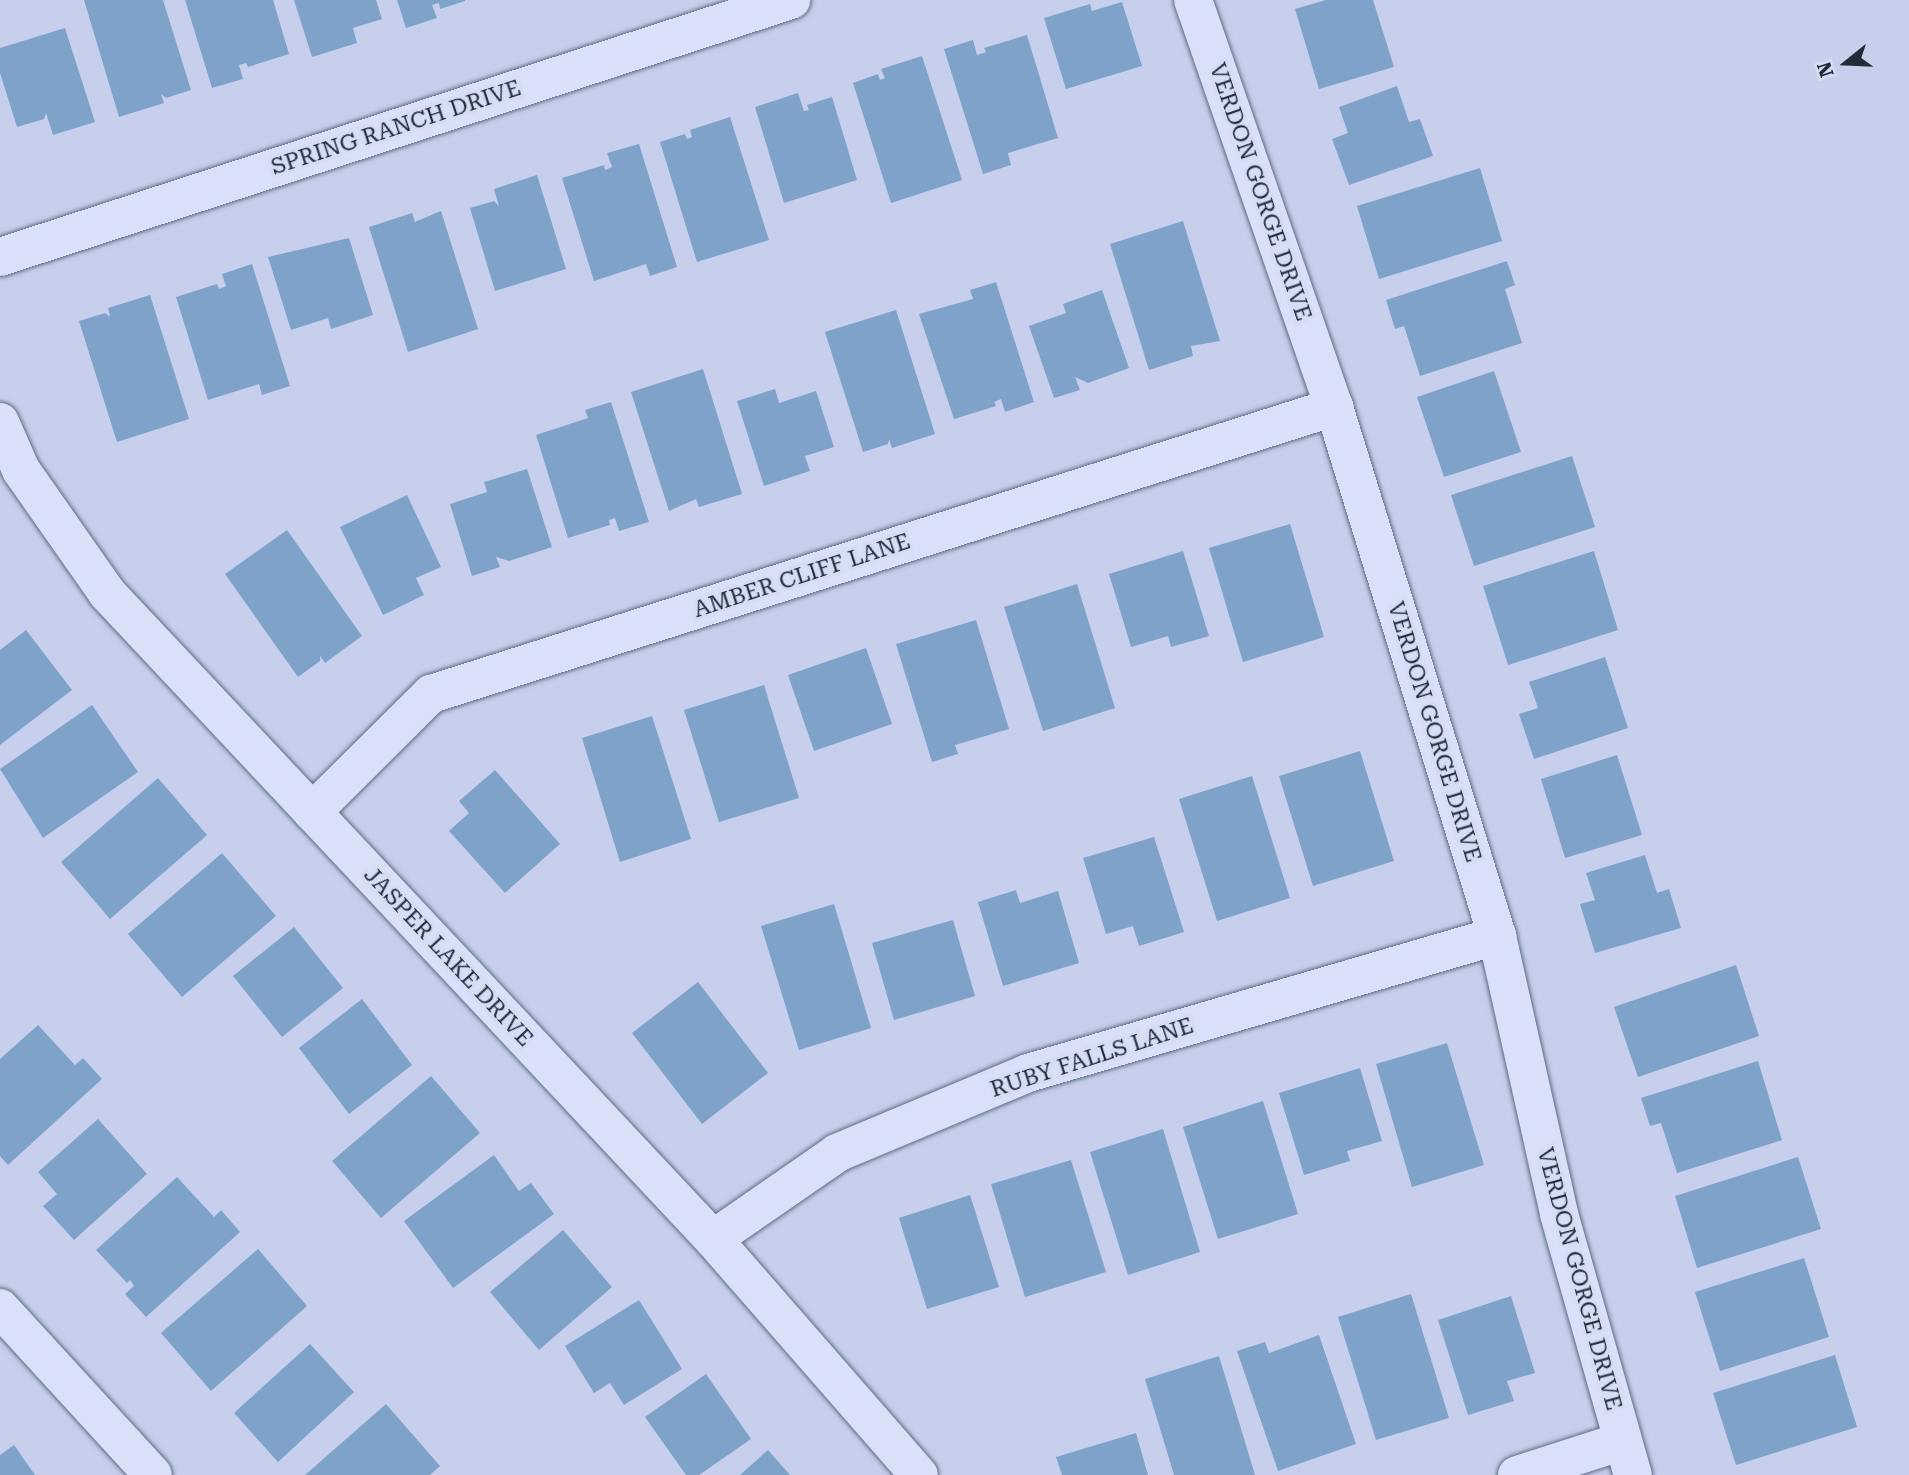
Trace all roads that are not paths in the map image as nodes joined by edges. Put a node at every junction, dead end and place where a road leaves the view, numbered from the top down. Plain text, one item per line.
1 (792, 0) edge
2 (1194, 0) edge
3 (0, 257) edge
4 (1334, 407) junction
5 (0, 422) edge
6 (312, 812) junction
7 (1497, 936) junction
8 (713, 1239) junction
9 (0, 1308) edge
10 (1628, 1458) edge
11 (153, 1475) edge
12 (919, 1475) edge
13 (1517, 1475) edge

1 - 3 street, SPRING RANCH DRIVE
2 - 4 street, VERDON GORGE DRIVE
4 - 6 street, AMBER CLIFF LANE
4 - 7 street, VERDON GORGE DRIVE
5 - 6 street, JASPER LAKE DRIVE
6 - 8 street, JASPER LAKE DRIVE
7 - 8 street, RUBY FALLS LANE
7 - 10 street, VERDON GORGE DRIVE
8 - 12 street, JASPER LAKE DRIVE
9 - 11 street
10 - 13 street

